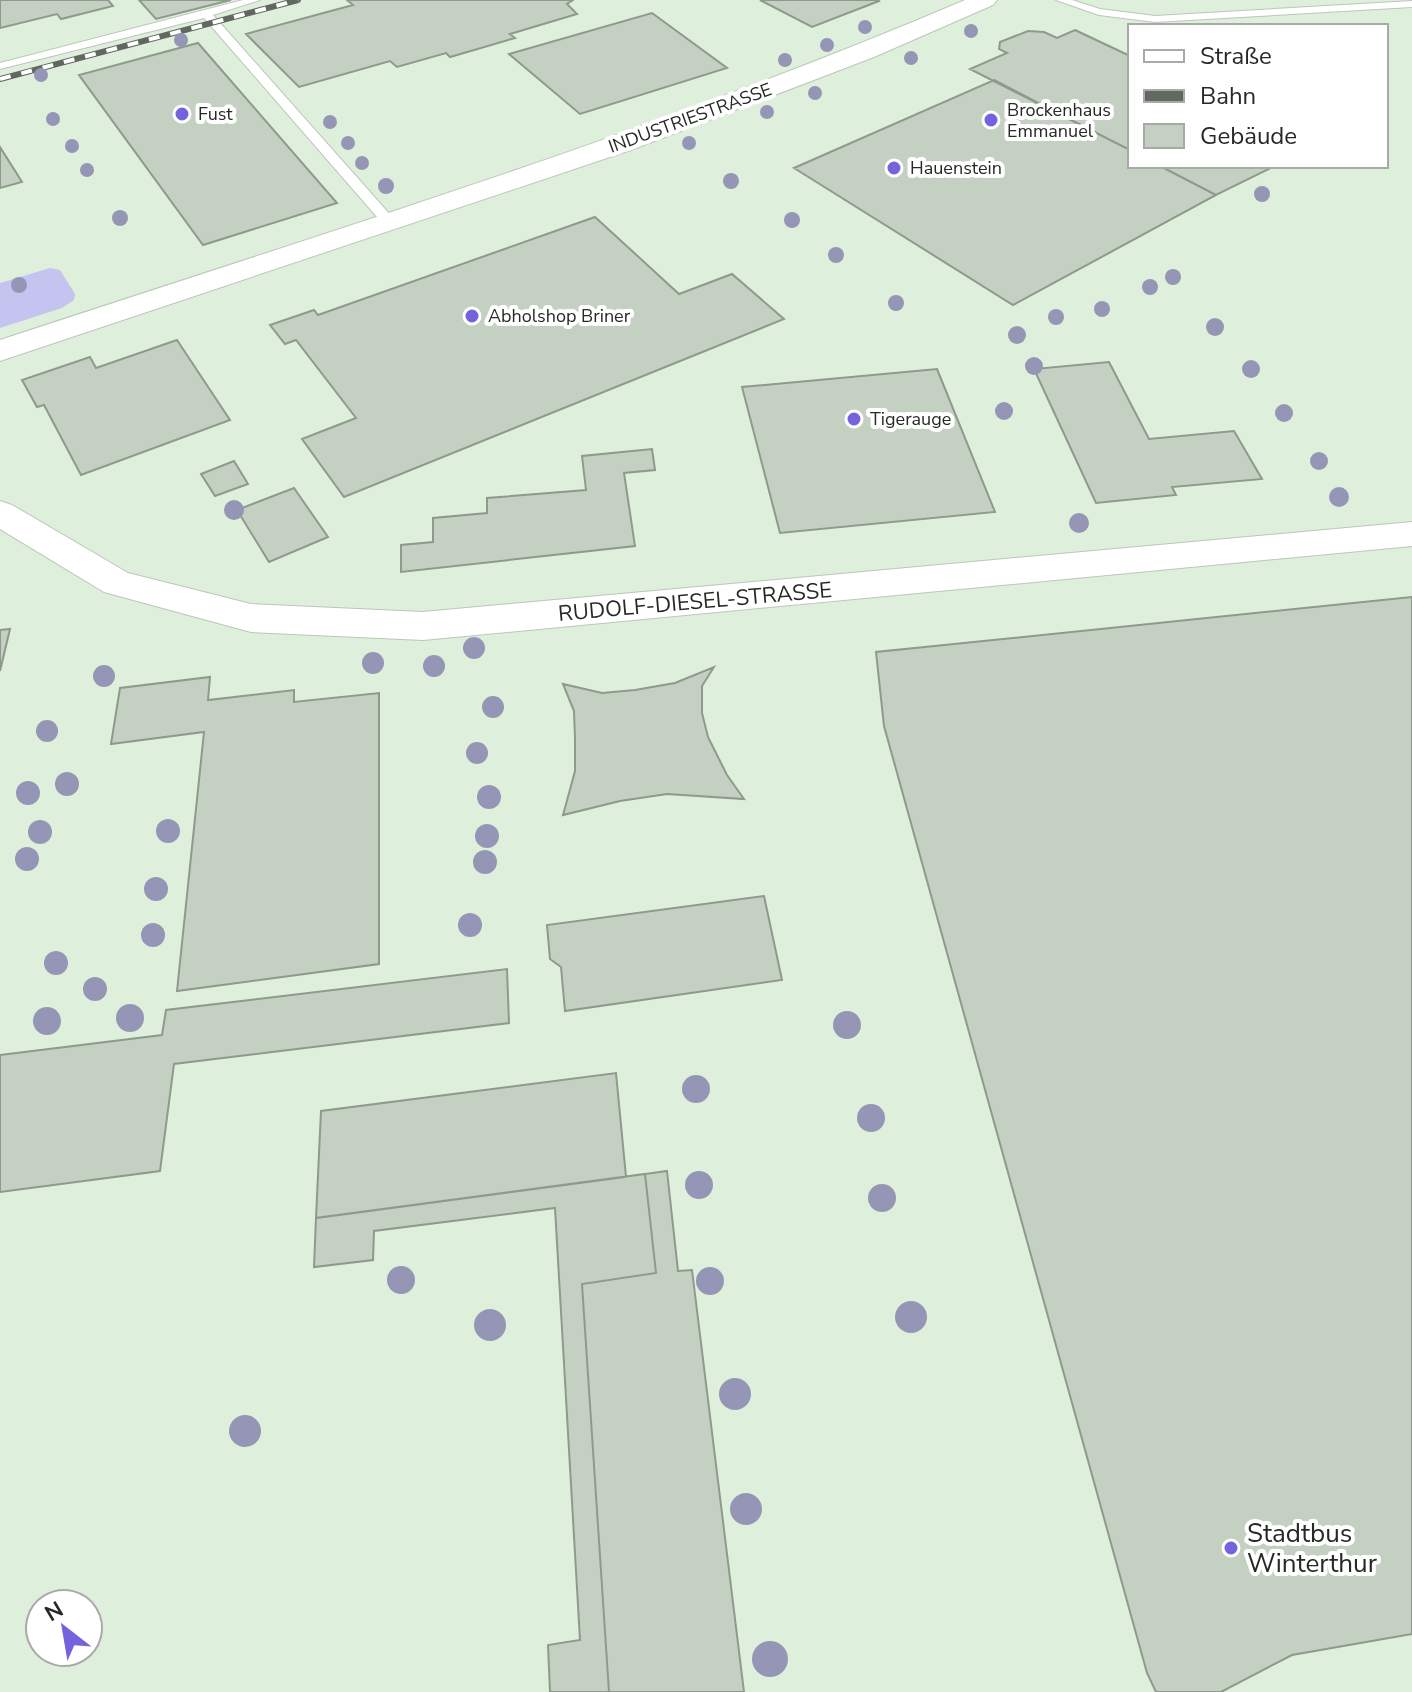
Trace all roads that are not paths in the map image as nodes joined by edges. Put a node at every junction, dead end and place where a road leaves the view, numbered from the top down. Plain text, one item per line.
1 (255, 0) edge
2 (985, 0) edge
3 (1061, 0) edge
4 (1412, 4) edge
5 (206, 14) junction
6 (0, 66) edge
7 (389, 222) junction
8 (0, 351) edge
9 (0, 513) edge
10 (1412, 534) edge

1 - 5 lane
2 - 7 street, INDUSTRIESTRASSE
3 - 4 lane
5 - 6 lane
5 - 7 lane
7 - 8 street, INDUSTRIESTRASSE
9 - 10 street, RUDOLF-DIESEL-STRASSE

